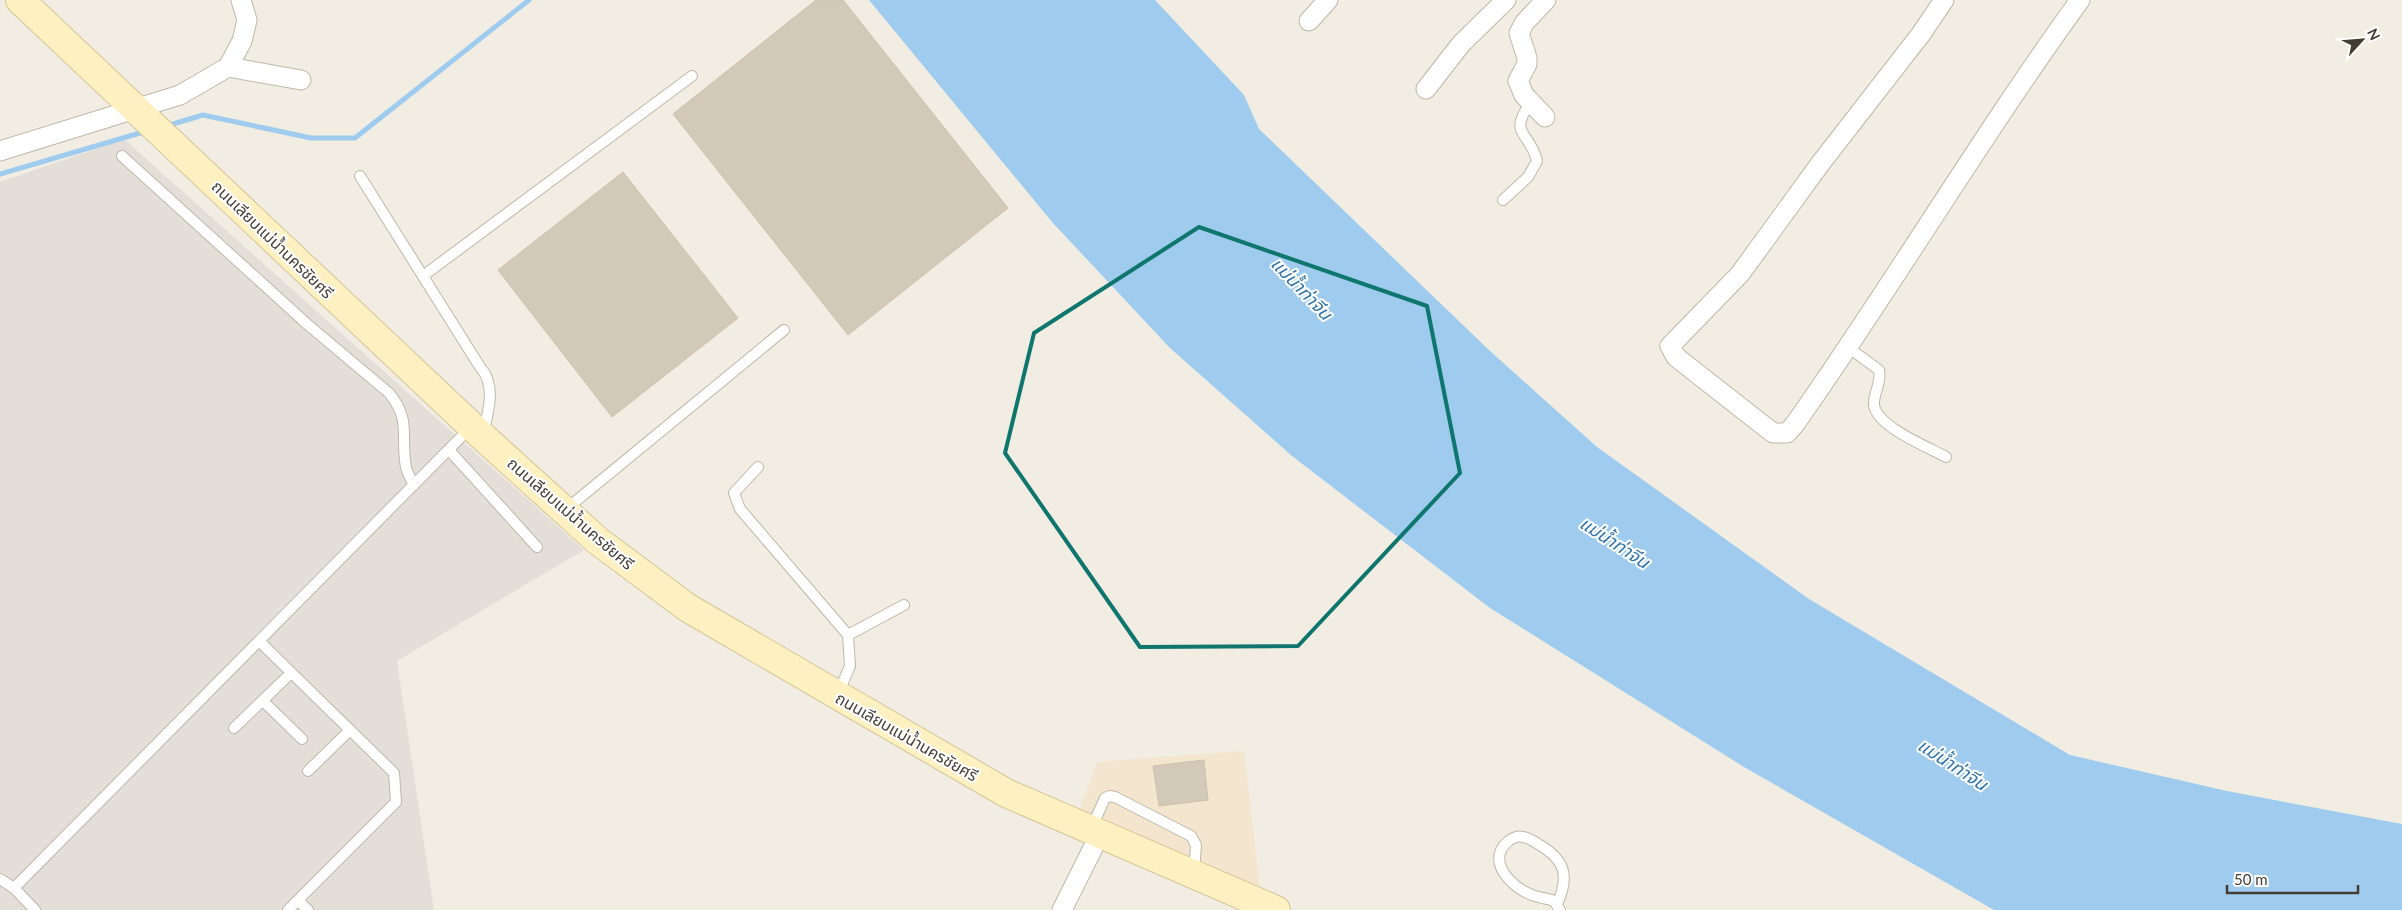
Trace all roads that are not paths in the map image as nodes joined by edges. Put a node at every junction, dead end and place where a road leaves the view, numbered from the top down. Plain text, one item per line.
1 (20, 0) edge
2 (241, 0) edge
3 (1328, 0) edge
4 (1506, 0) edge
5 (1546, 0) edge
6 (1944, 0) edge
7 (2080, 0) edge
8 (1310, 21) dead end
9 (228, 67) junction
10 (692, 76) dead end
11 (301, 80) dead end
12 (1426, 89) dead end
13 (1531, 102) junction
14 (135, 108) junction
15 (1545, 117) dead end
16 (0, 151) edge
17 (122, 156) dead end
18 (360, 176) dead end
19 (1503, 200) dead end
20 (423, 276) junction
21 (784, 330) dead end
22 (1851, 349) junction
23 (477, 431) junction
24 (449, 450) junction
25 (1946, 457) dead end
26 (758, 468) dead end
27 (414, 484) junction
28 (564, 510) junction
29 (538, 546) dead end
30 (904, 605) dead end
31 (848, 635) junction
32 (259, 641) junction
33 (291, 673) junction
34 (837, 696) junction
35 (263, 701) junction
36 (234, 728) dead end
37 (350, 730) junction
38 (302, 739) dead end
39 (308, 770) dead end
40 (1095, 832) junction
41 (1193, 875) junction
42 (0, 879) edge
43 (14, 888) junction
44 (298, 900) junction
45 (1261, 907) edge
46 (1558, 907) edge
47 (34, 910) edge
48 (288, 910) edge
49 (308, 910) edge
50 (1062, 910) edge

1 - 14 main road, ถนนเลียบแม่น้ำนครชัยศรี
2 - 9 street
3 - 8 street
4 - 12 street
5 - 13 street
6 - 22 street
7 - 22 street
9 - 11 street
9 - 14 street
10 - 20 lane
13 - 15 street
13 - 19 lane
14 - 16 street
14 - 23 main road, ถนนเลียบแม่น้ำนครชัยศรี
17 - 27 lane
18 - 20 lane
20 - 23 lane
21 - 28 lane
22 - 25 lane
23 - 24 lane
23 - 28 main road, ถนนเลียบแม่น้ำนครชัยศรี
24 - 27 lane
24 - 29 lane
26 - 31 lane
27 - 32 lane
28 - 34 main road, ถนนเลียบแม่น้ำนครชัยศรี
30 - 31 lane
31 - 34 lane
32 - 33 lane
32 - 43 lane
33 - 35 lane
33 - 37 lane
34 - 40 main road, ถนนเลียบแม่น้ำนครชัยศรี
35 - 36 lane
35 - 38 lane
37 - 39 lane
37 - 44 lane
40 - 41 main road, ถนนเลียบแม่น้ำนครชัยศรี
40 - 41 lane
40 - 50 street
41 - 45 main road, ถนนเลียบแม่น้ำนครชัยศรี
42 - 43 lane
43 - 47 lane
44 - 48 lane
44 - 49 lane
46 - 46 lane

